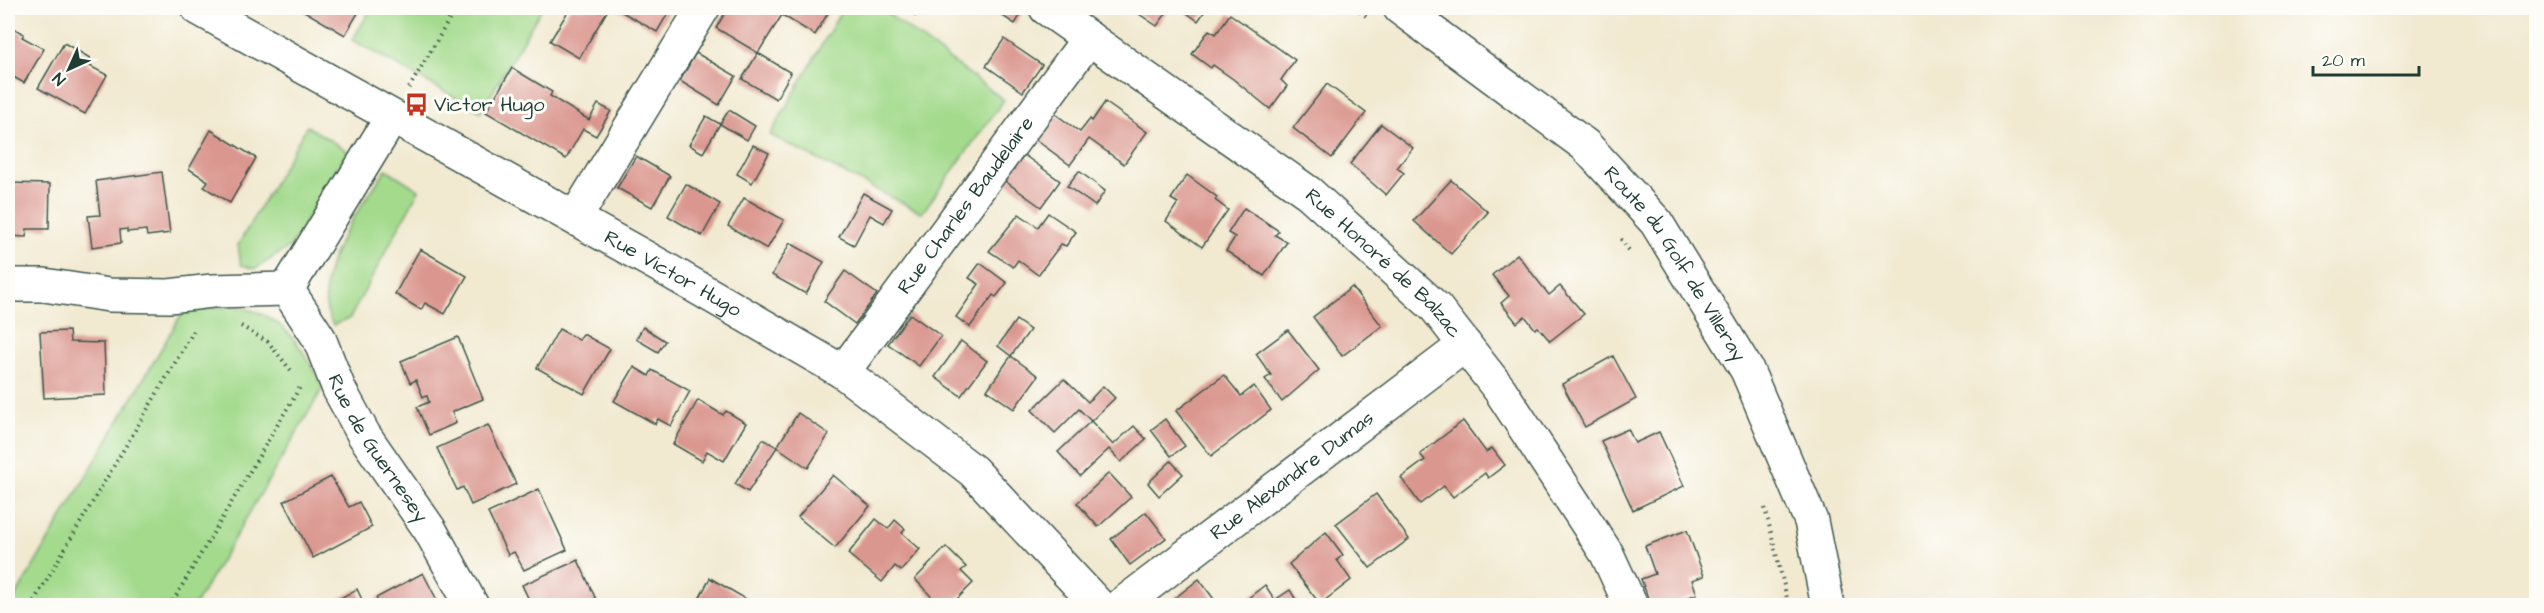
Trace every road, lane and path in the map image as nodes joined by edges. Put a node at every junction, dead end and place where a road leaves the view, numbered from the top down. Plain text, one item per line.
1 (198, 8) edge
2 (456, 8) edge
3 (704, 8) edge
4 (1046, 8) edge
5 (1355, 8) edge
6 (1387, 14) edge
7 (1089, 38) junction
8 (392, 117) junction
9 (575, 218) junction
10 (1615, 231) dead end
11 (1634, 258) dead end
12 (8, 285) edge
13 (287, 289) junction
14 (232, 324) dead end
15 (197, 325) dead end
16 (1465, 345) junction
17 (843, 372) junction
18 (1764, 505) dead end
19 (31, 606) edge
20 (170, 606) edge
21 (472, 606) edge
22 (1100, 606) edge
23 (1120, 606) edge
24 (1632, 606) edge
25 (1789, 606) edge
26 (1827, 606) edge

1 - 8 street, Rue Victor Hugo
2 - 8 path
3 - 9 street
4 - 7 street, Rue Honoré de Balzac
5 - 6 path
6 - 26 street, Route du Golf de Villeray
7 - 16 street, Rue Honoré de Balzac
7 - 17 street, Rue Charles Baudelaire
8 - 9 street, Rue Victor Hugo
8 - 13 street
9 - 17 street, Rue Victor Hugo
10 - 11 path
12 - 13 street
13 - 21 street, Rue de Guernesey
14 - 20 path
15 - 19 path
16 - 23 street, Rue Alexandre Dumas
16 - 24 street, Rue Honoré de Balzac
17 - 22 street, Rue Victor Hugo
18 - 25 path

